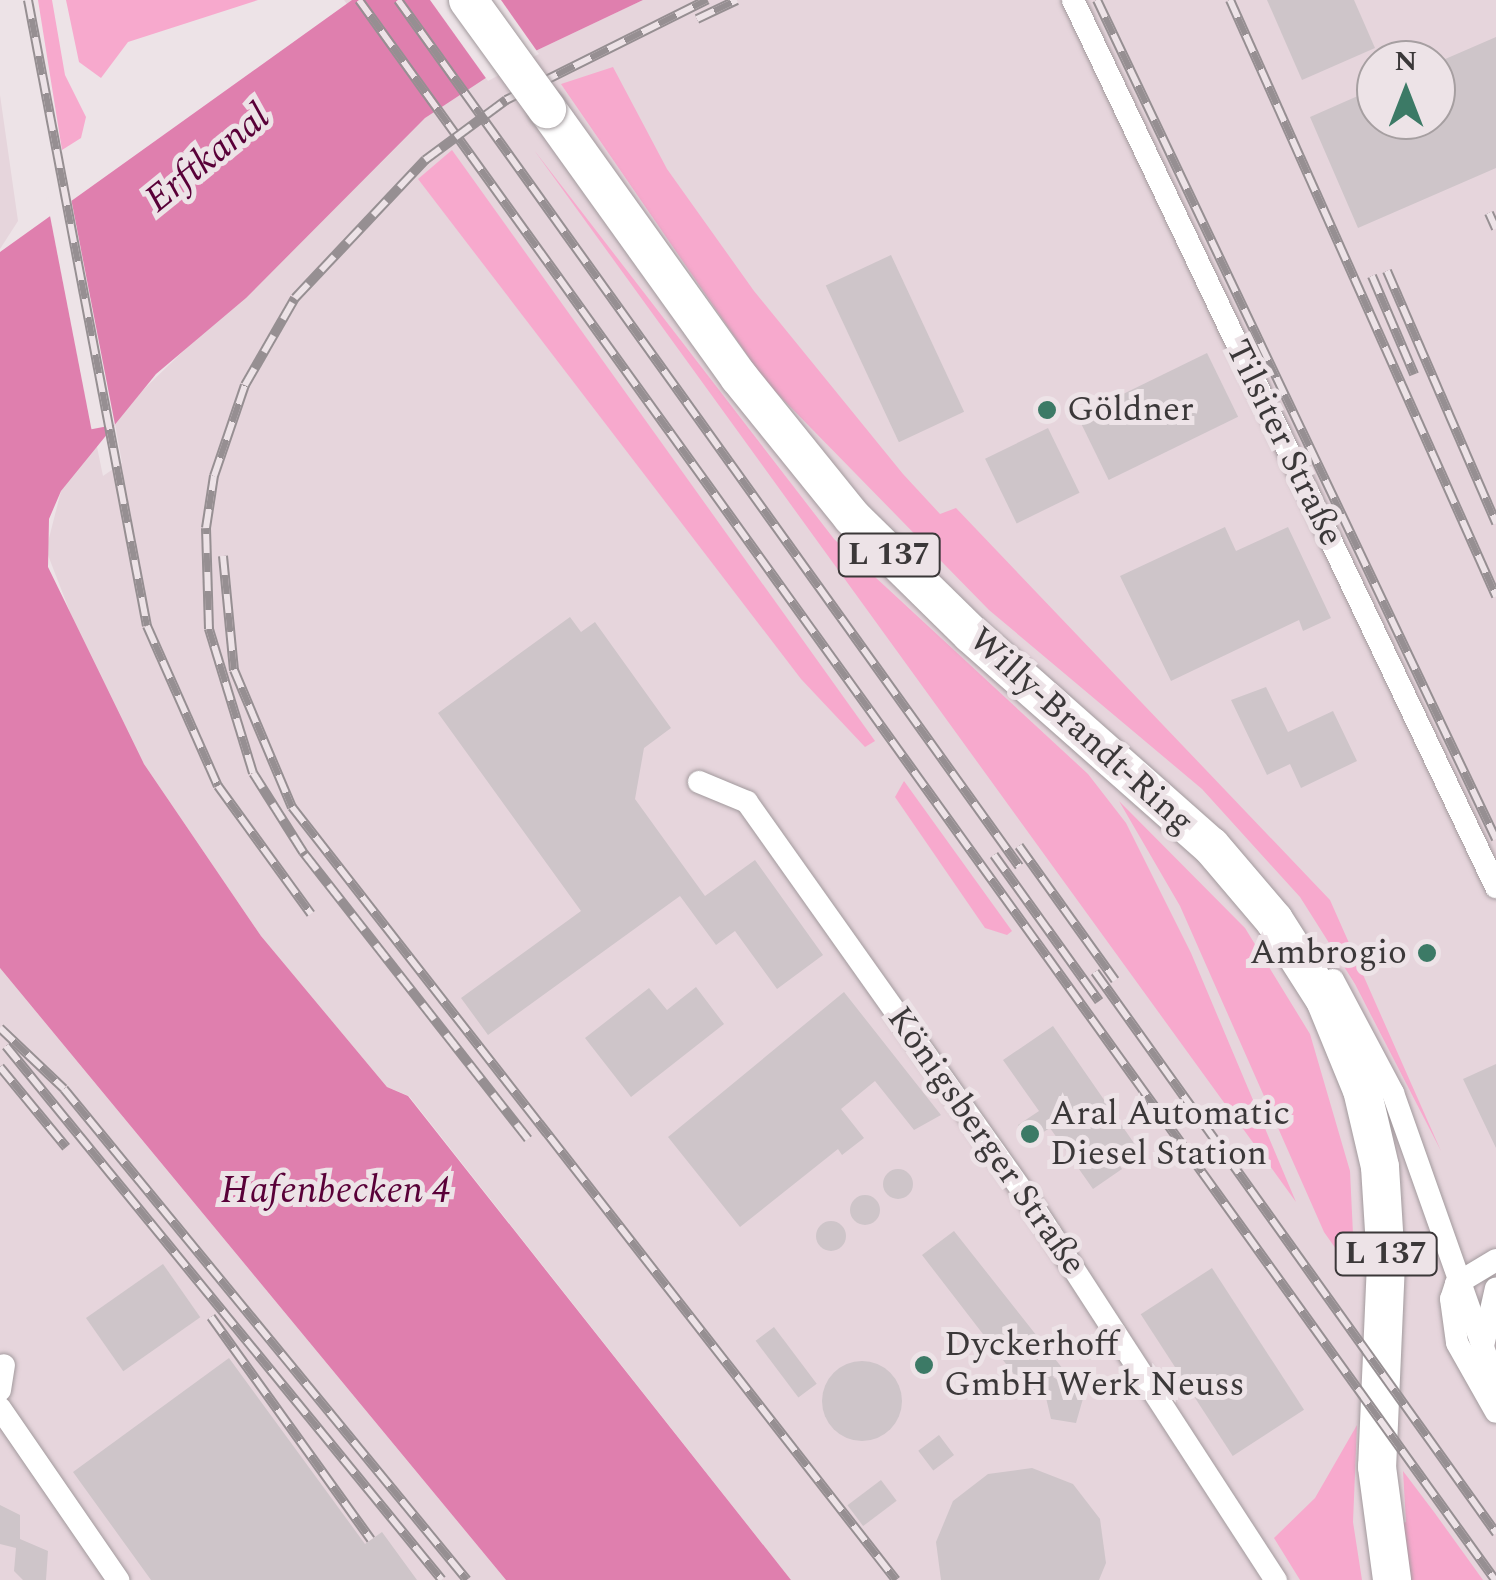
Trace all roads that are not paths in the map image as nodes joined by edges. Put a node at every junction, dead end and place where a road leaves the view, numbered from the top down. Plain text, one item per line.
1 (468, 0) edge
2 (1072, 0) edge
3 (700, 782) dead end
4 (1496, 886) edge
5 (1292, 946) junction
6 (1496, 1260) edge
7 (1456, 1284) junction
8 (1496, 1288) edge
9 (1484, 1355) junction
10 (4, 1365) dead end
11 (1496, 1384) edge
12 (0, 1390) edge
13 (0, 1408) edge
14 (1496, 1412) edge
15 (118, 1580) edge
16 (1276, 1580) edge
17 (1392, 1580) edge

1 - 5 main road, Willy-Brandt-Ring / L 137, bridge
2 - 4 street, Tilsiter Straße
3 - 16 street, Königsberger Straße
5 - 7 street
5 - 17 main road, Willy-Brandt-Ring / L 137
6 - 7 street
7 - 9 street
7 - 14 street
8 - 9 street
9 - 11 street
10 - 12 street
13 - 15 street

